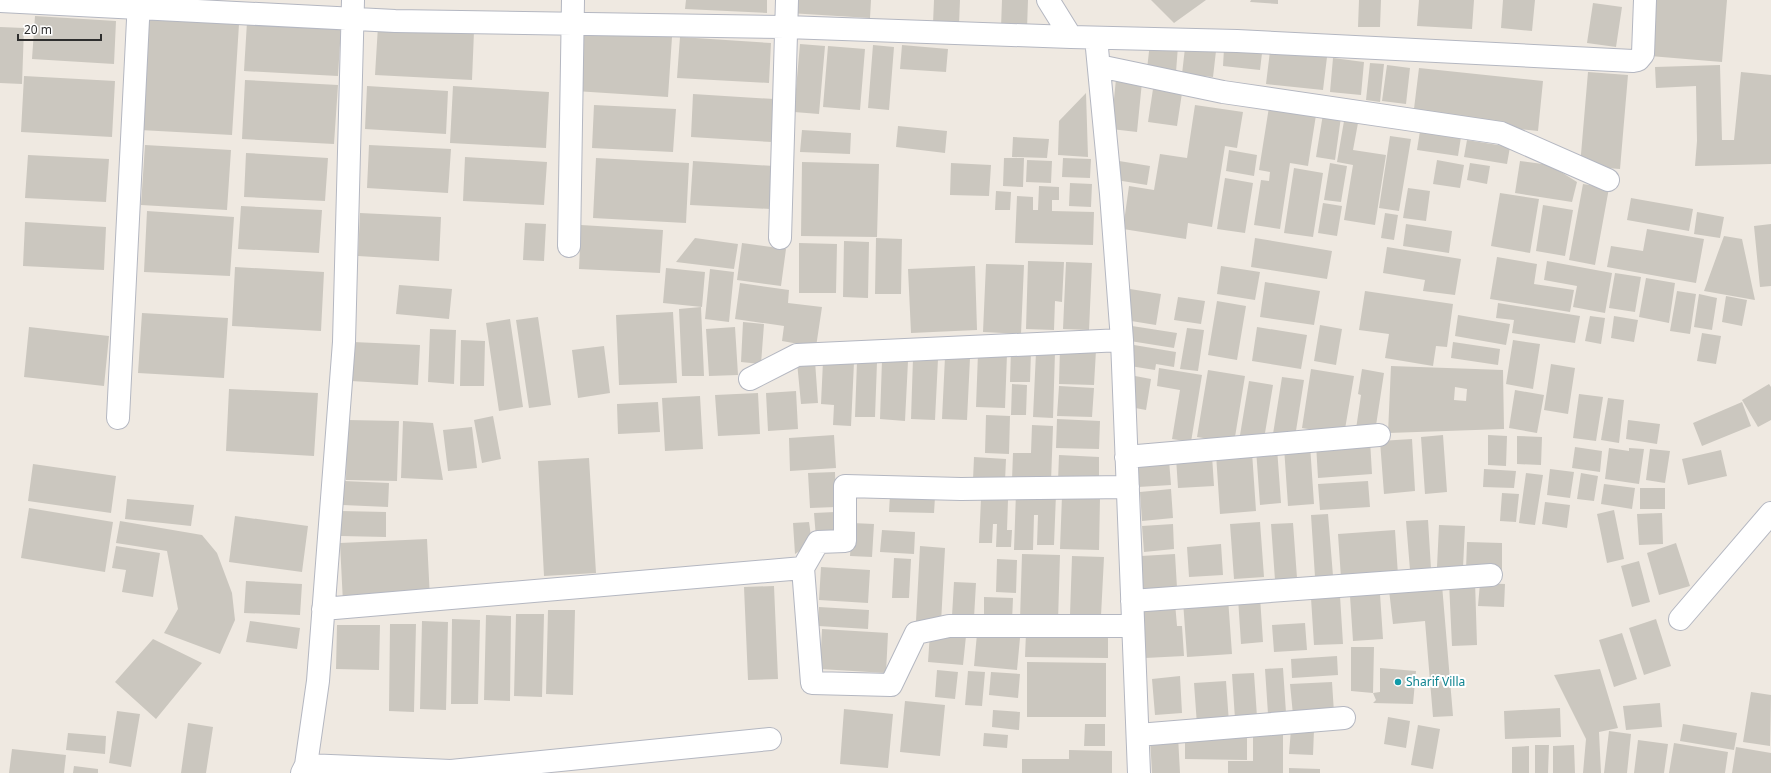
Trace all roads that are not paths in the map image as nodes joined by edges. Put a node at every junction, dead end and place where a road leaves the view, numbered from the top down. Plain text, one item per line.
1 (573, 0) edge
2 (787, 0) edge
3 (1048, 0) edge
4 (1645, 0) edge
5 (0, 1) edge
6 (139, 4) edge
7 (353, 10) edge
8 (573, 23) junction
9 (786, 27) junction
10 (1071, 37) junction
11 (1096, 38) junction
12 (1099, 66) junction
13 (1608, 180) dead end
14 (780, 238) dead end
15 (569, 246) dead end
16 (1122, 340) junction
17 (750, 379) dead end
18 (118, 418) dead end
19 (1379, 435) dead end
20 (1126, 457) junction
21 (1128, 487) junction
22 (1771, 512) edge
23 (803, 568) junction
24 (1491, 575) dead end
25 (1132, 601) junction
26 (323, 609) junction
27 (1680, 619) dead end
28 (1132, 626) junction
29 (1344, 718) dead end
30 (1138, 735) junction
31 (770, 739) dead end
32 (304, 769) edge
33 (1139, 773) edge

1 - 8 street
2 - 9 street
3 - 10 street
4 - 11 street
5 - 6 street
6 - 7 street
6 - 18 street
7 - 8 street
7 - 26 street
8 - 9 street
8 - 15 street
9 - 10 street
9 - 14 street
10 - 11 street
11 - 12 street
12 - 13 street
12 - 16 street
16 - 17 street
16 - 20 street
19 - 20 street
20 - 21 street
21 - 23 street
21 - 25 street
22 - 27 street
23 - 26 street
23 - 28 street
24 - 25 street
25 - 28 street
26 - 32 street
28 - 30 street
29 - 30 street
30 - 33 street
31 - 32 street

